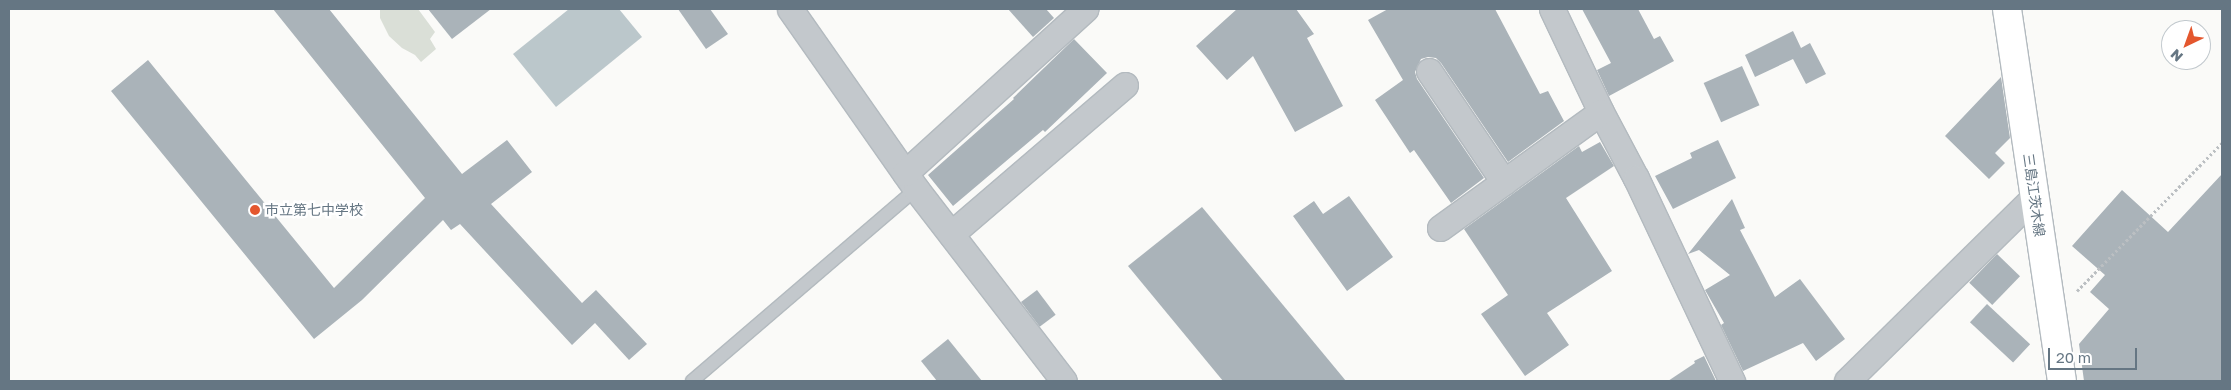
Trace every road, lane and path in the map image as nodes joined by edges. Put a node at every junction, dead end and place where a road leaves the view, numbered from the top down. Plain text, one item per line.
1 (790, 9) edge
2 (1085, 9) edge
3 (1552, 9) edge
4 (2007, 9) edge
5 (1429, 71) dead end
6 (1125, 85) dead end
7 (1601, 112) junction
8 (2222, 143) edge
9 (911, 181) junction
10 (1504, 182) junction
11 (2035, 196) junction
12 (1440, 228) dead end
13 (951, 234) junction
14 (2052, 316) junction
15 (692, 381) edge
16 (1064, 381) edge
17 (1732, 381) edge
18 (1847, 381) edge
19 (2062, 381) edge

1 - 9 street
2 - 9 street
3 - 7 street
4 - 11 main road, 三島江茨木線
5 - 10 street
6 - 13 street
7 - 10 street
7 - 17 street
8 - 14 path
9 - 13 street
9 - 15 lane
10 - 12 street
11 - 14 main road, 三島江茨木線
11 - 18 street
13 - 16 street
14 - 19 main road, 三島江茨木線

